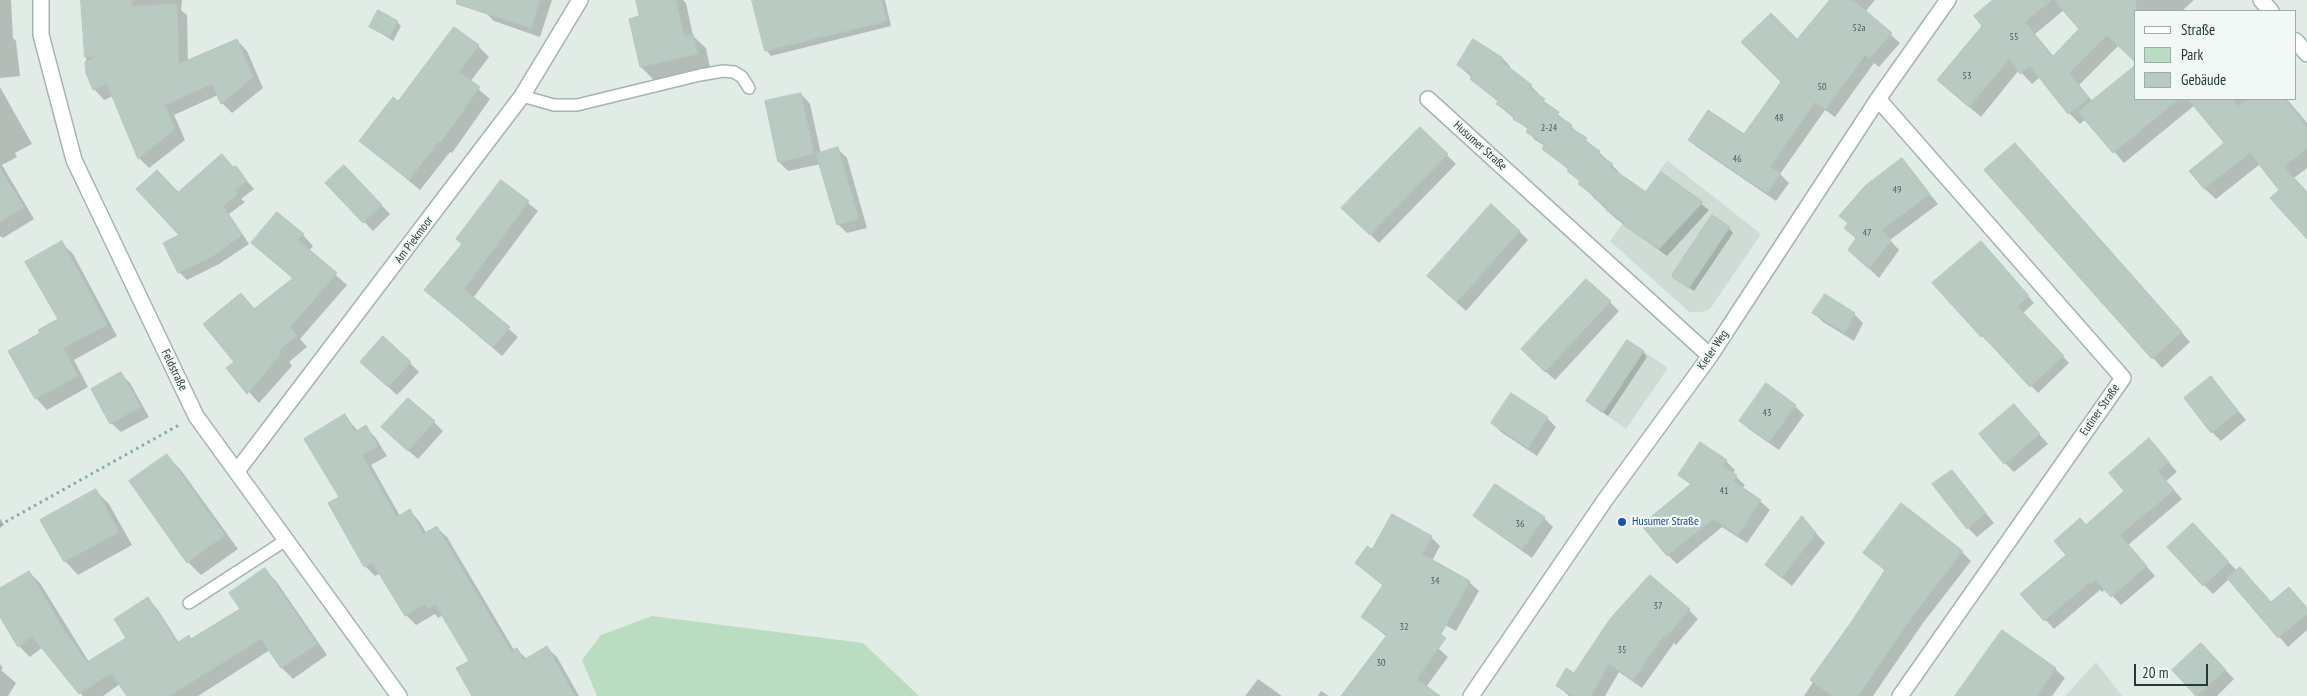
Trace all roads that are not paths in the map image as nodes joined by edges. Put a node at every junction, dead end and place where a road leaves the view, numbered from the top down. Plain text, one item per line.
1 (41, 0) edge
2 (580, 0) edge
3 (1948, 0) edge
4 (2261, 0) edge
5 (2270, 10) edge
6 (2297, 42) edge
7 (2307, 54) edge
8 (749, 88) dead end
9 (522, 96) junction
10 (1428, 99) dead end
11 (1878, 99) junction
12 (1710, 356) junction
13 (237, 472) junction
14 (286, 540) junction
15 (189, 603) dead end
16 (398, 696) edge
17 (1471, 696) edge
18 (1900, 696) edge

1 - 13 street, Feldstraße
2 - 9 street, Am Piekmoor
3 - 11 street, Kieler Weg
4 - 5 street
6 - 7 street
8 - 9 lane
9 - 13 street, Am Piekmoor
10 - 12 street, Husumer Straße
11 - 12 street, Kieler Weg
11 - 18 street, Eutiner Straße
12 - 17 street, Kieler Weg
13 - 14 street, Feldstraße
14 - 15 lane
14 - 16 street, Feldstraße

